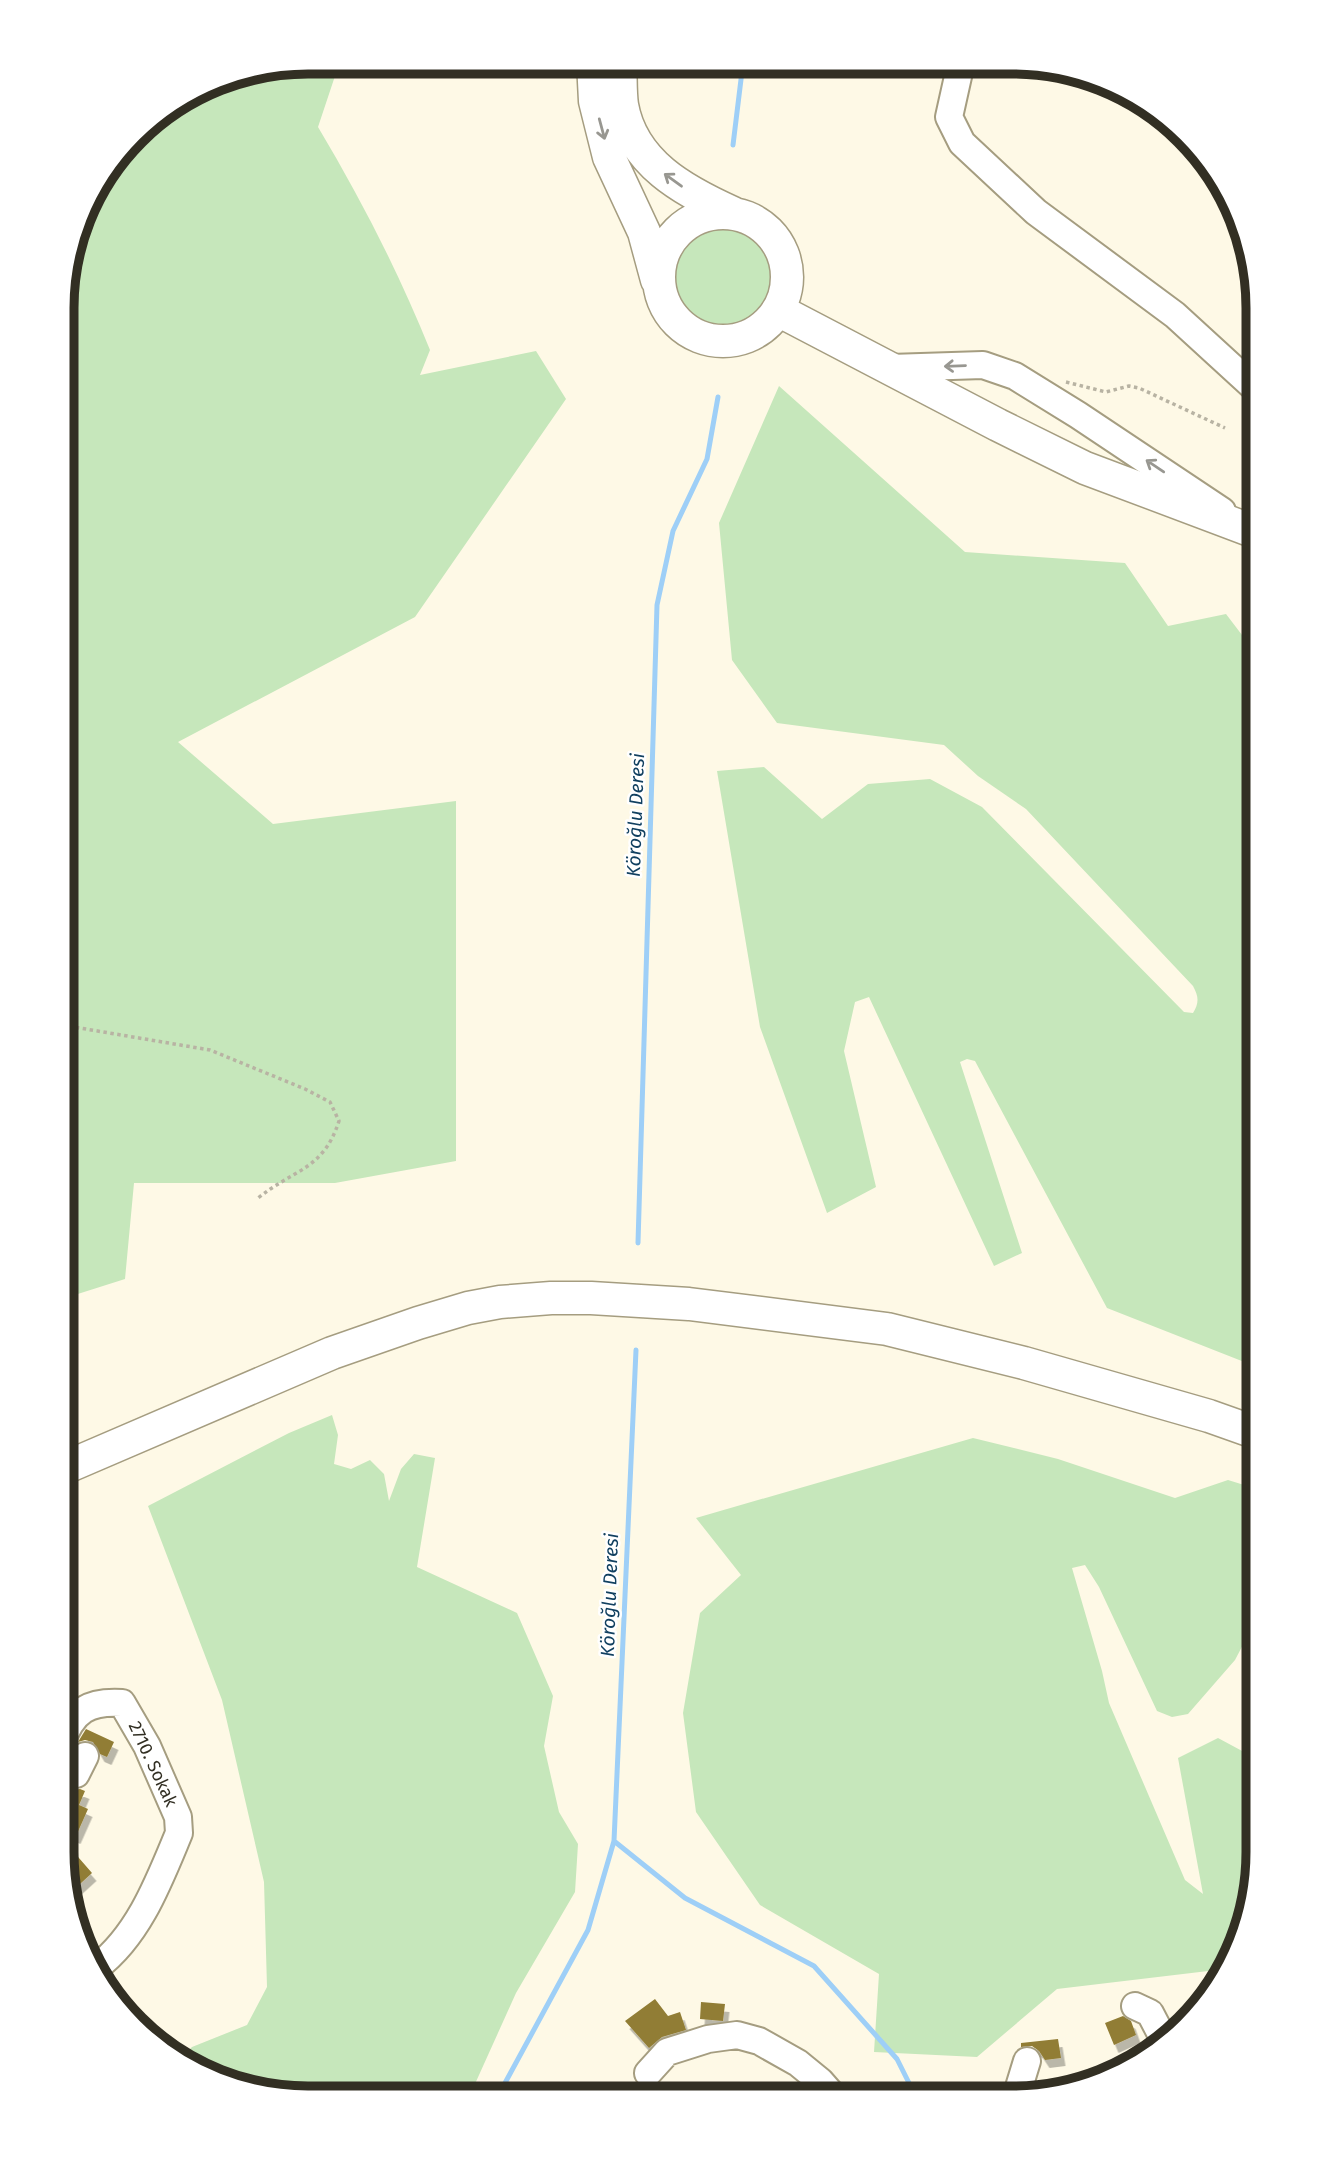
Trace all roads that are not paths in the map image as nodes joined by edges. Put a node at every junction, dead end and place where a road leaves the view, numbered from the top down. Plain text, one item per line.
1 (594, 74) edge
2 (621, 74) edge
3 (959, 74) edge
4 (733, 213) junction
5 (661, 295) junction
6 (778, 310) junction
7 (890, 368) junction
8 (1246, 380) edge
9 (1246, 527) edge
10 (1246, 530) edge
11 (1245, 1429) edge
12 (74, 1464) edge
13 (74, 1721) edge
14 (85, 1756) dead end
15 (74, 1774) edge
16 (102, 1963) edge
17 (1135, 2006) dead end
18 (1160, 2032) edge
19 (1027, 2061) dead end
20 (648, 2073) dead end
21 (1020, 2085) edge
22 (824, 2086) edge

1 -> 5 main road
4 -> 2 main road
3 - 8 street
4 - 5 main road
4 - 6 main road
5 - 6 main road
6 - 7 main road
9 -> 7 street
7 - 10 main road
11 - 12 main road
13 - 16 street, 2710. Sokak
14 - 15 street
17 - 18 street
19 - 21 street
20 - 22 street

